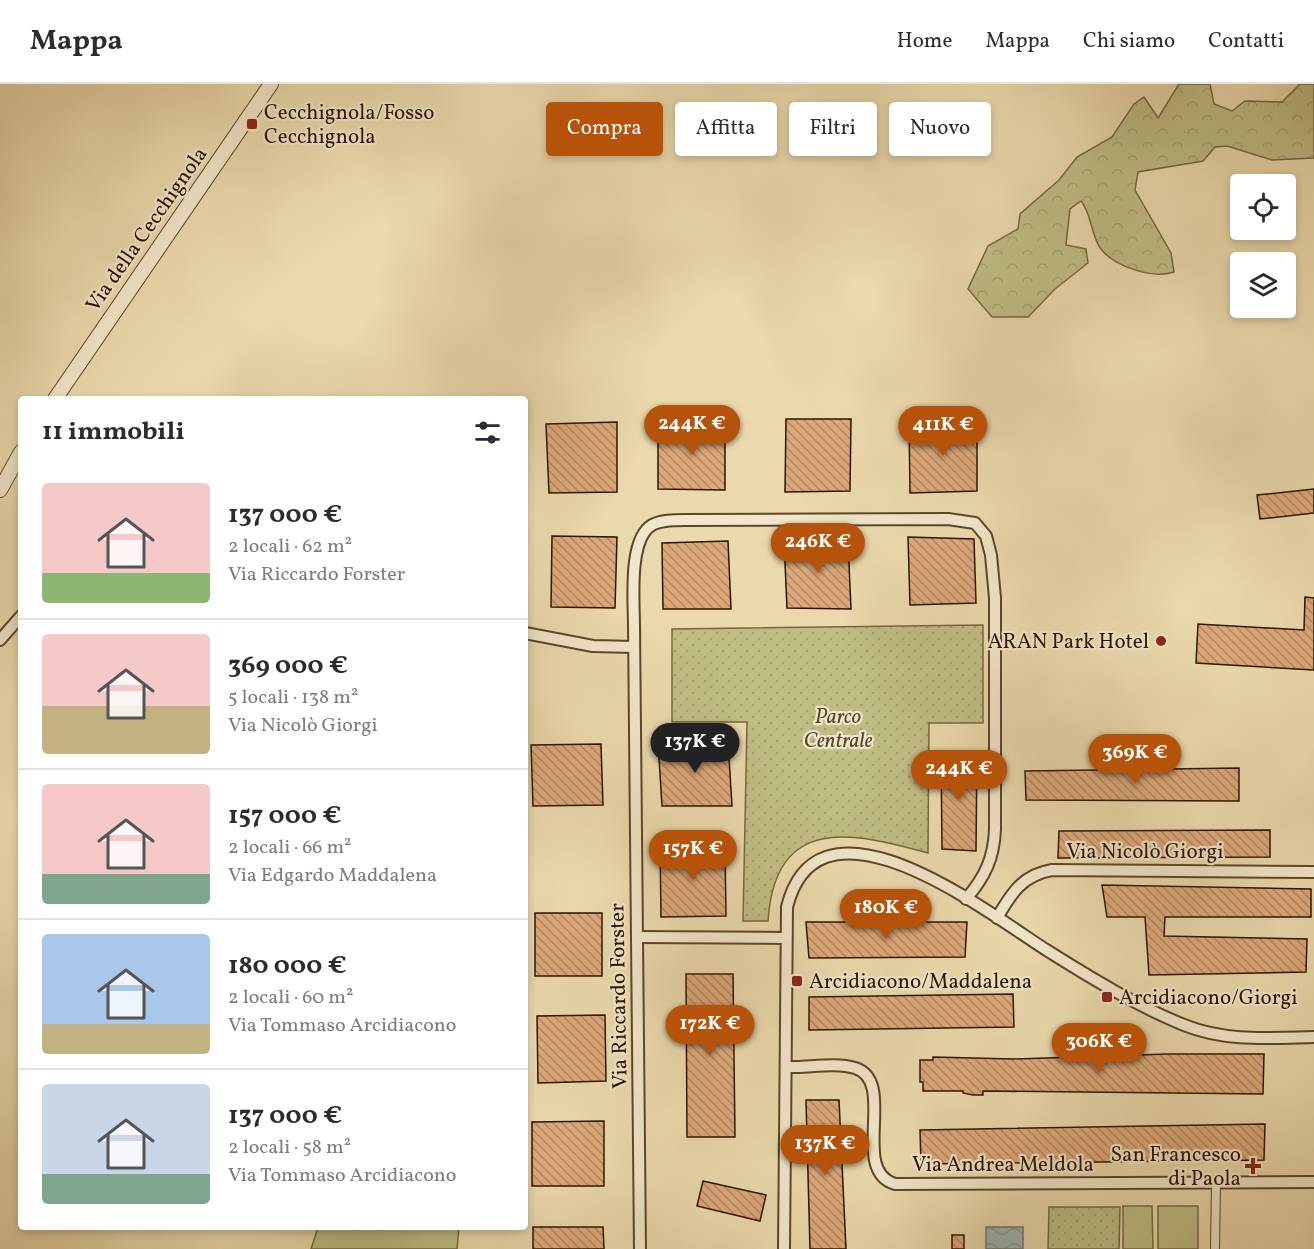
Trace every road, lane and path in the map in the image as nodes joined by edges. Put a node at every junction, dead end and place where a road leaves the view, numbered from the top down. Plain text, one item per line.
1 (271, 84) edge
2 (57, 396) edge
3 (18, 458) edge
4 (0, 490) edge
5 (18, 619) edge
6 (528, 634) edge
7 (0, 640) edge
8 (634, 647) junction
9 (1314, 872) edge
10 (966, 898) junction
11 (997, 918) junction
12 (637, 937) junction
13 (785, 938) junction
14 (1314, 1037) edge
15 (786, 1067) junction
16 (1314, 1182) edge
17 (1216, 1183) junction
18 (640, 1249) edge
19 (784, 1249) edge
20 (1215, 1249) edge

1 - 2 street, Via della Cecchignola
3 - 4 street
5 - 7 street
6 - 8 street
8 - 10 street, Via Riccardo Forster
8 - 12 street, Via Riccardo Forster
9 - 11 street, Via Nicolò Giorgi
10 - 11 street
10 - 13 street
11 - 14 street
12 - 13 street
12 - 18 street, Via Riccardo Forster
13 - 15 street
15 - 17 street, Via Andrea Meldola
15 - 19 street
16 - 17 street, Via Andrea Meldola
17 - 20 street

